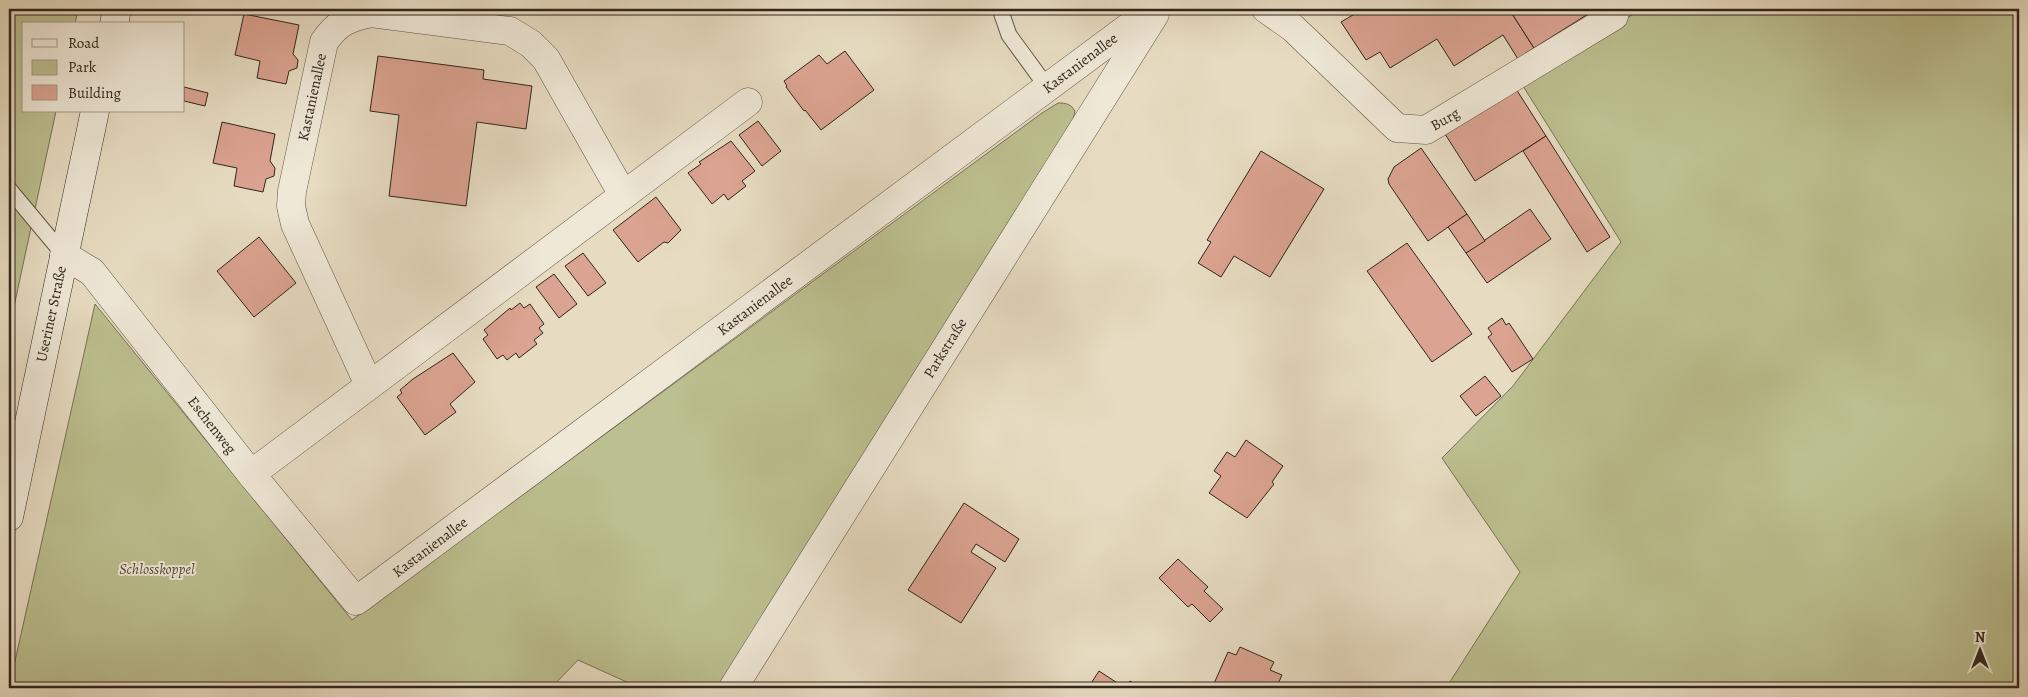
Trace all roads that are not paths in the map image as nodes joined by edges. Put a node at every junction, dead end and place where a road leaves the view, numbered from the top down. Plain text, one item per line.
1 (117, 9) edge
2 (1000, 9) edge
3 (1153, 9) edge
4 (1158, 9) edge
5 (1266, 9) edge
6 (1614, 16) dead end
7 (114, 22) edge
8 (1047, 87) junction
9 (748, 102) dead end
10 (95, 112) edge
11 (9, 189) edge
12 (623, 195) junction
13 (64, 255) junction
14 (369, 385) junction
15 (251, 474) junction
16 (9, 517) edge
17 (356, 601) joint
18 (734, 688) edge

1 - 7 street
2 - 8 lane
3 - 8 street, Kastanienallee
4 - 18 street, Parkstraße
5 - 6 street, Burg
8 - 17 street, Kastanienallee
9 - 12 street
10 - 13 street, Useriner Straße
11 - 13 lane
12 - 14 street
12 - 14 street, Kastanienallee
13 - 15 street, Eschenweg
13 - 16 street, Useriner Straße
14 - 15 street
15 - 17 street, Eschenweg

